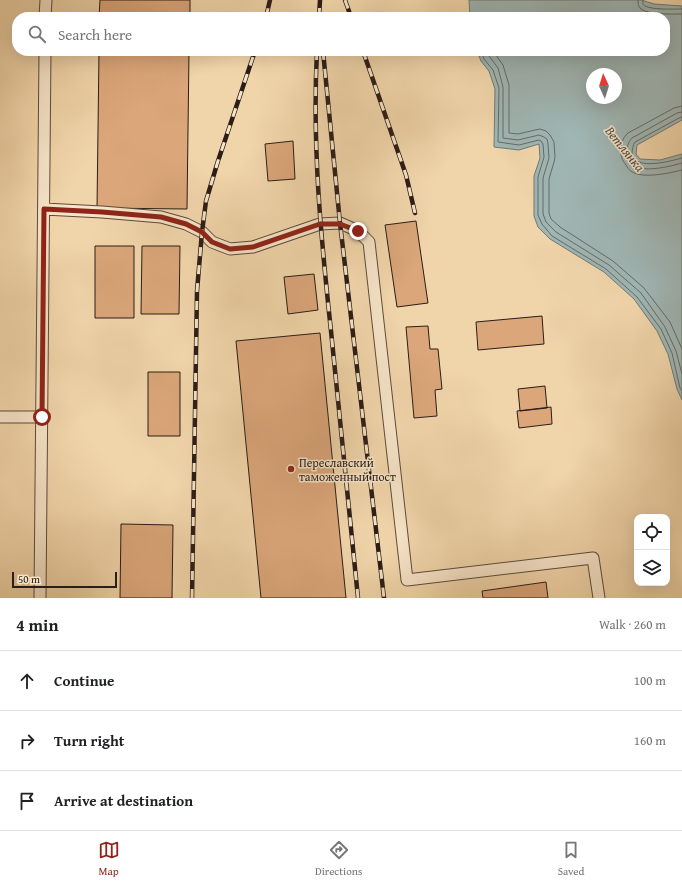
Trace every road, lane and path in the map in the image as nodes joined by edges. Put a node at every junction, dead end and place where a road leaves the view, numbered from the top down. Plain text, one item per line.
1 (46, 0) edge
2 (46, 12) edge
3 (45, 56) edge
4 (44, 209) junction
5 (0, 417) edge
6 (42, 417) junction
7 (40, 598) edge
8 (599, 598) edge

1 - 2 street
3 - 4 street
4 - 6 street
4 - 8 street
5 - 6 street
6 - 7 street

